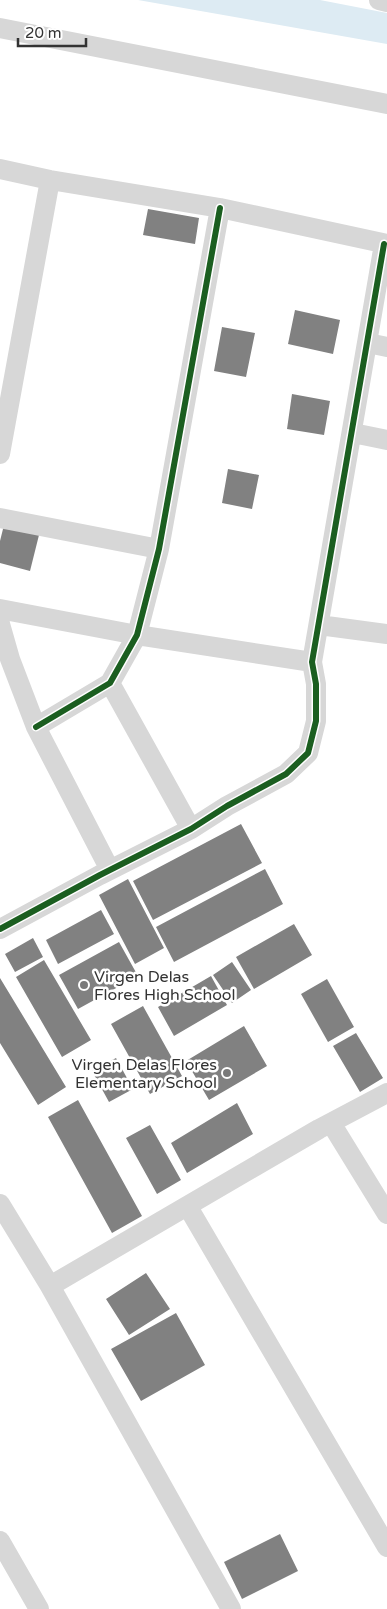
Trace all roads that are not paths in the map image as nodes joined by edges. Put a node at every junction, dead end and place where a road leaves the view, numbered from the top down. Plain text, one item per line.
1 (379, 0) edge
2 (387, 2) edge
3 (0, 28) edge
4 (387, 104) edge
5 (0, 169) edge
6 (50, 180) junction
7 (220, 208) junction
8 (386, 244) edge
9 (377, 345) edge
10 (353, 433) junction
11 (387, 440) edge
12 (0, 454) edge
13 (0, 518) edge
14 (160, 550) junction
15 (0, 609) edge
16 (0, 624) edge
17 (319, 625) junction
18 (387, 634) edge
19 (137, 635) junction
20 (312, 662) junction
21 (110, 683) junction
22 (36, 727) junction
23 (191, 829) junction
24 (110, 870) junction
25 (0, 929) edge
26 (387, 1093) edge
27 (331, 1123) junction
28 (0, 1204) edge
29 (188, 1207) junction
30 (387, 1214) edge
31 (50, 1286) junction
32 (0, 1541) edge
33 (387, 1547) edge
34 (39, 1609) edge
35 (231, 1609) edge

1 - 2 street
3 - 4 street
5 - 6 street
6 - 7 street
6 - 12 street
7 - 8 street
7 - 14 street
8 - 9 street
9 - 10 street
10 - 11 street
10 - 17 street
13 - 14 street
14 - 19 street
15 - 19 street
16 - 22 street
17 - 18 street
17 - 20 street
19 - 20 street
19 - 21 street
20 - 23 street
21 - 22 street
21 - 23 street
22 - 24 street
23 - 24 street
24 - 25 street
26 - 27 street
27 - 29 street
27 - 30 street
28 - 31 street
29 - 31 street
29 - 33 street
31 - 35 street
32 - 34 street

